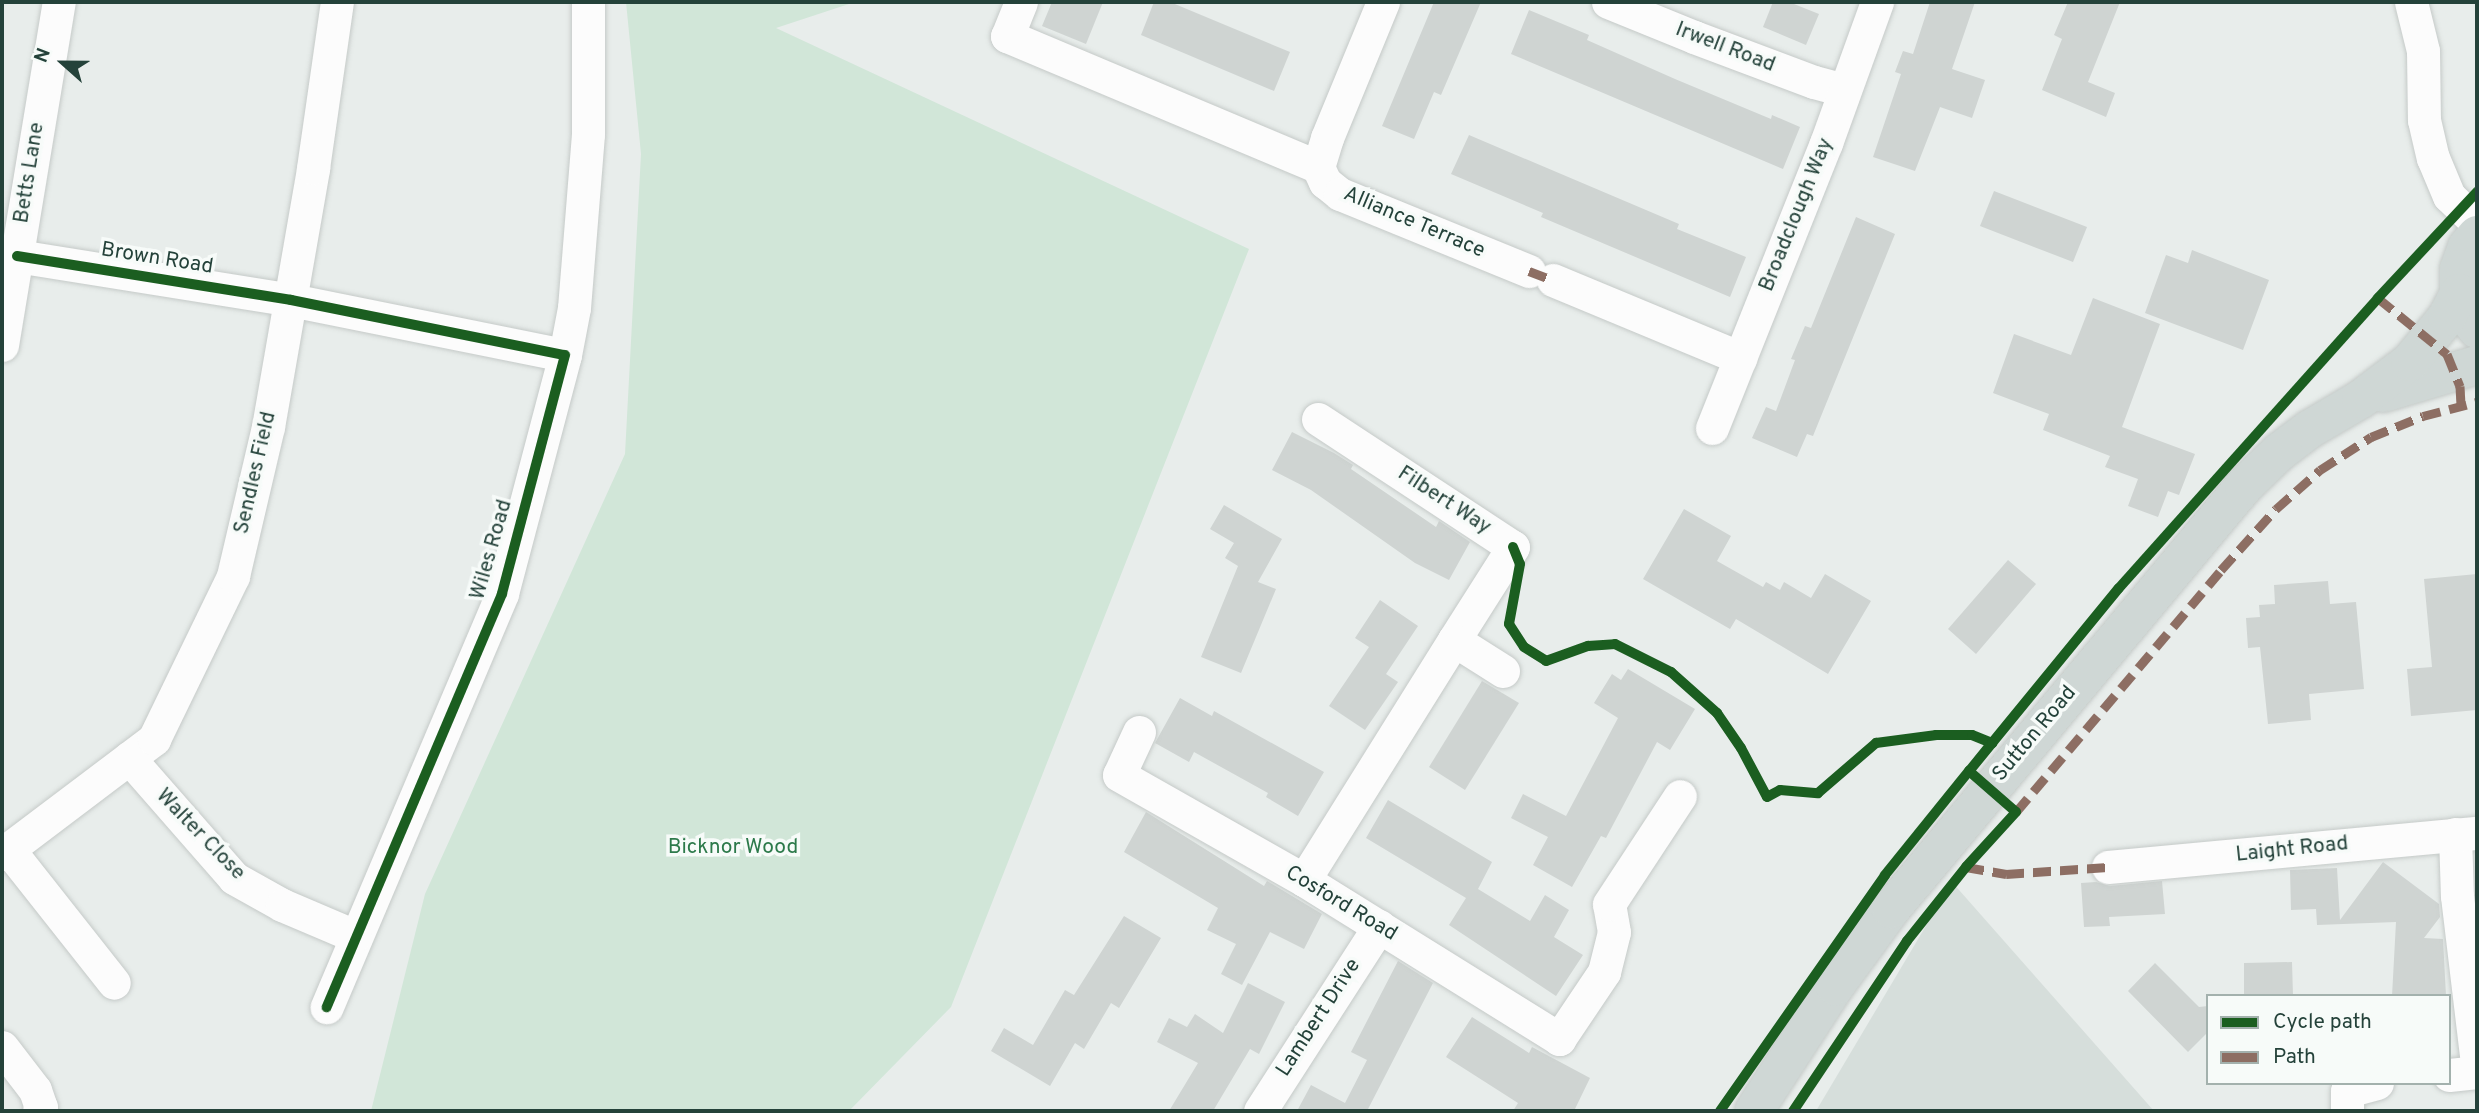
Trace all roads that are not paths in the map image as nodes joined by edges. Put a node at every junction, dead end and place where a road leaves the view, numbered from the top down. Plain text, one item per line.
1 (59, 2) edge
2 (337, 2) edge
3 (588, 2) edge
4 (1021, 2) edge
5 (1382, 2) edge
6 (1608, 2) edge
7 (1878, 2) edge
8 (2411, 2) edge
9 (1844, 90) junction
10 (1318, 167) junction
11 (2473, 223) edge
12 (17, 256) junction
13 (2459, 293) junction
14 (291, 300) junction
15 (2477, 329) edge
16 (2, 345) edge
17 (565, 355) junction
18 (1741, 358) junction
19 (2477, 365) edge
20 (2361, 399) junction
21 (1318, 419) dead end
22 (1712, 428) dead end
23 (1454, 640) junction
24 (1503, 671) dead end
25 (1139, 732) dead end
26 (130, 758) junction
27 (1680, 796) dead end
28 (2466, 833) edge
29 (5, 852) edge
30 (2108, 867) dead end
31 (1304, 880) junction
32 (1378, 926) junction
33 (355, 936) junction
34 (114, 983) dead end
35 (327, 1007) dead end
36 (2, 1047) edge
37 (2477, 1063) edge
38 (2477, 1072) edge
39 (2451, 1074) edge
40 (44, 1110) edge
41 (1260, 1111) edge
42 (1754, 1111) edge

1 - 12 street, Betts Lane
2 - 14 street, Sendles Field
3 - 17 street, Wiles Road
4 - 10 street
5 - 10 street
6 - 9 street, Irwell Road
7 - 9 street, Broadclough Way
8 - 11 street
9 - 18 street, Broadclough Way
10 - 18 street, Alliance Terrace
11 - 13 main road, Sutton Road
12 - 14 street, Brown Road
12 - 16 street, Betts Lane
13 - 15 main road
13 - 20 main road, Sutton Road
14 - 17 street
14 - 26 street, Sendles Field
17 - 33 street, Wiles Road
18 - 22 street, Broadclough Way
19 - 20 main road, Sutton Road
20 - 42 main road, Sutton Road
21 - 23 street, Filbert Way
23 - 24 street
23 - 31 street, Filbert Way
25 - 31 street, Cosford Road
26 - 29 street, Sendles Field
26 - 33 street, Walter Close
27 - 32 street, Cosford Road
28 - 30 street, Laight Road
28 - 37 street
29 - 34 street
31 - 32 street, Cosford Road
32 - 41 street, Lambert Drive
33 - 35 street, Wiles Road
36 - 40 street
38 - 39 street

